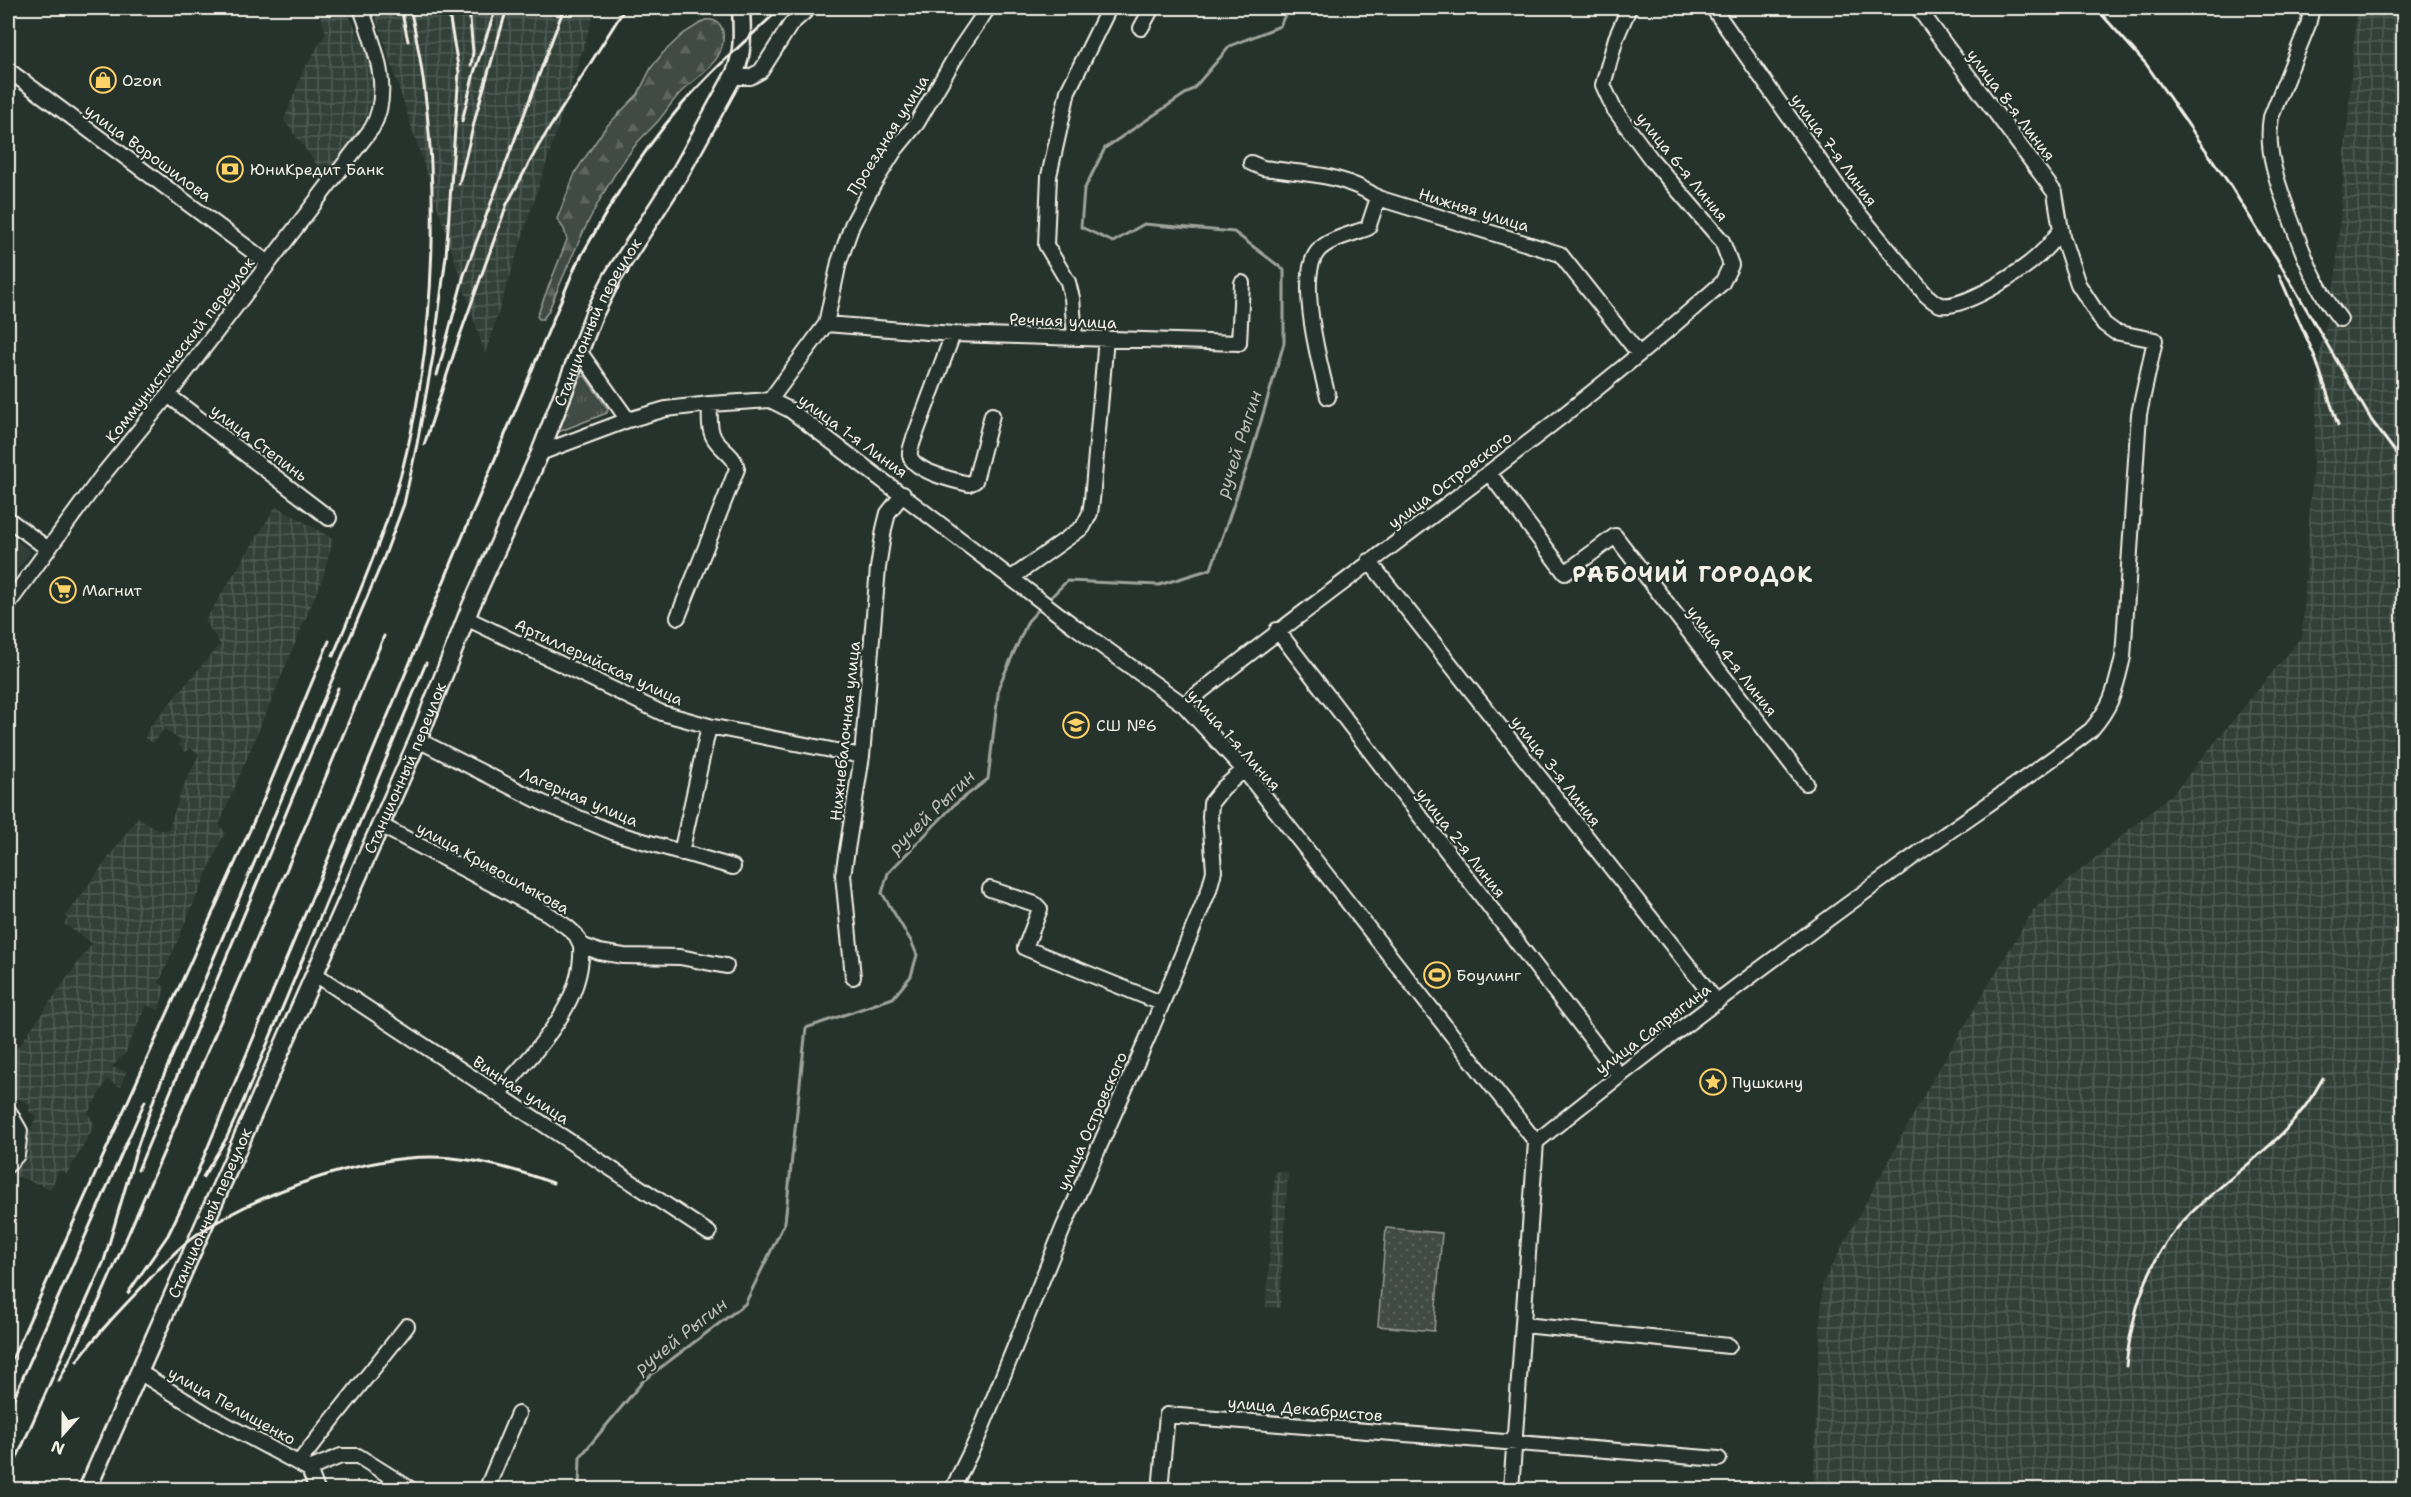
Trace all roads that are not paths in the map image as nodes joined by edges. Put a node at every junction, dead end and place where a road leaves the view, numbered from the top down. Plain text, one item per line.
1 (362, 8) edge
2 (741, 8) edge
3 (809, 8) edge
4 (988, 8) edge
5 (1109, 8) edge
6 (1152, 8) edge
7 (1629, 8) edge
8 (1713, 8) edge
9 (1918, 8) edge
10 (2312, 8) edge
11 (1142, 28) dead end
12 (8, 70) edge
13 (733, 77) junction
14 (1251, 163) dead end
15 (1378, 198) junction
16 (2061, 230) junction
17 (268, 263) junction
18 (1729, 272) joint
19 (1242, 283) dead end
20 (2340, 319) dead end
21 (826, 324) junction
22 (953, 334) junction
23 (1075, 337) junction
24 (1106, 338) junction
25 (579, 351) junction
26 (1639, 354) junction
27 (168, 395) junction
28 (1328, 396) dead end
29 (770, 400) junction
30 (710, 404) junction
31 (992, 415) dead end
32 (628, 420) junction
33 (540, 453) junction
34 (1489, 473) junction
35 (903, 494) junction
36 (329, 518) dead end
37 (8, 519) edge
38 (48, 549) junction
39 (1370, 561) junction
40 (1012, 577) junction
41 (8, 604) edge
42 (678, 616) dead end
43 (466, 618) junction
44 (1277, 630) junction
45 (1184, 705) junction
46 (709, 726) junction
47 (418, 741) junction
48 (2075, 743) joint
49 (862, 756) junction
50 (1244, 770) junction
51 (1806, 783) dead end
52 (380, 825) junction
53 (681, 853) junction
54 (733, 867) dead end
55 (990, 889) dead end
56 (581, 945) junction
57 (726, 966) dead end
58 (315, 974) junction
59 (853, 977) dead end
60 (1717, 1002) junction
61 (1161, 1004) junction
62 (1619, 1075) junction
63 (498, 1094) junction
64 (8, 1110) edge
65 (1536, 1143) junction
66 (12, 1160) edge
67 (709, 1233) dead end
68 (1524, 1325) junction
69 (407, 1326) dead end
70 (1729, 1346) dead end
71 (139, 1372) junction
72 (518, 1414) dead end
73 (1515, 1443) junction
74 (1719, 1459) dead end
75 (304, 1465) junction
76 (87, 1490) edge
77 (317, 1490) edge
78 (412, 1490) edge
79 (486, 1490) edge
80 (952, 1490) edge
81 (1160, 1490) edge
82 (1511, 1490) edge

1 - 17 street, Коммунистический переулок
2 - 13 main road, Станционный переулок
3 - 13 street
4 - 21 street, Проездная улица
5 - 23 street
6 - 11 street
7 - 18 street, улица 6-я Линия
8 - 16 street, улица 7-я Линия
9 - 16 street, улица 8-я Линия
10 - 20 street
12 - 17 street, улица Ворошилова
13 - 25 main road, Станционный переулок
14 - 15 street, Нижняя улица
15 - 26 street, Нижняя улица
15 - 28 street
16 - 48 street, улица 8-я Линия
17 - 27 street, Коммунистический переулок
18 - 26 street, улица Островского
19 - 24 street, Речная улица
21 - 22 street, Речная улица
21 - 29 street, Проездная улица
22 - 23 street, Речная улица
22 - 31 street
23 - 24 street, Речная улица
24 - 40 street
25 - 32 street
25 - 33 main road, Станционный переулок
26 - 34 street, улица Островского
27 - 36 street, улица Степинь
27 - 38 street, Коммунистический переулок
29 - 30 street
29 - 35 street, улица 1-я Линия
30 - 32 street
30 - 42 street
32 - 33 street
33 - 43 main road, Станционный переулок
34 - 39 street, улица Островского
34 - 51 street, улица 4-я Линия
35 - 40 street, улица 1-я Линия
35 - 49 street, Нижнебалочная улица
37 - 38 street
38 - 41 street, Коммунистический переулок
39 - 44 street, улица Островского
39 - 60 street, улица 3-я Линия
40 - 45 street, улица 1-я Линия
43 - 46 street, Артиллерийская улица
43 - 47 main road, Станционный переулок
44 - 45 street, улица Островского
44 - 62 street, улица 2-я Линия
45 - 50 street, улица 1-я Линия
46 - 49 street, Артиллерийская улица
46 - 53 street
47 - 52 main road, Станционный переулок
47 - 53 street, Лагерная улица
48 - 60 street, улица Сапрыгина
49 - 59 street, Нижнебалочная улица
50 - 61 street, улица Островского
50 - 65 street, улица 1-я Линия
52 - 56 street, улица Кривошлыкова
52 - 58 main road, Станционный переулок
53 - 54 street, Лагерная улица
55 - 61 street
56 - 57 street
56 - 63 street
58 - 63 street, Винная улица
58 - 71 main road, Станционный переулок
60 - 62 street, улица Сапрыгина
61 - 80 street, улица Островского
62 - 65 street, улица Сапрыгина
63 - 67 street, Винная улица
64 - 66 street
65 - 68 street
68 - 70 street
68 - 73 street
69 - 75 street
71 - 75 street, улица Пелищенко
71 - 76 main road, Станционный переулок
72 - 79 street
73 - 74 street
73 - 81 street, улица Декабристов
73 - 82 street
75 - 77 street
75 - 78 street

